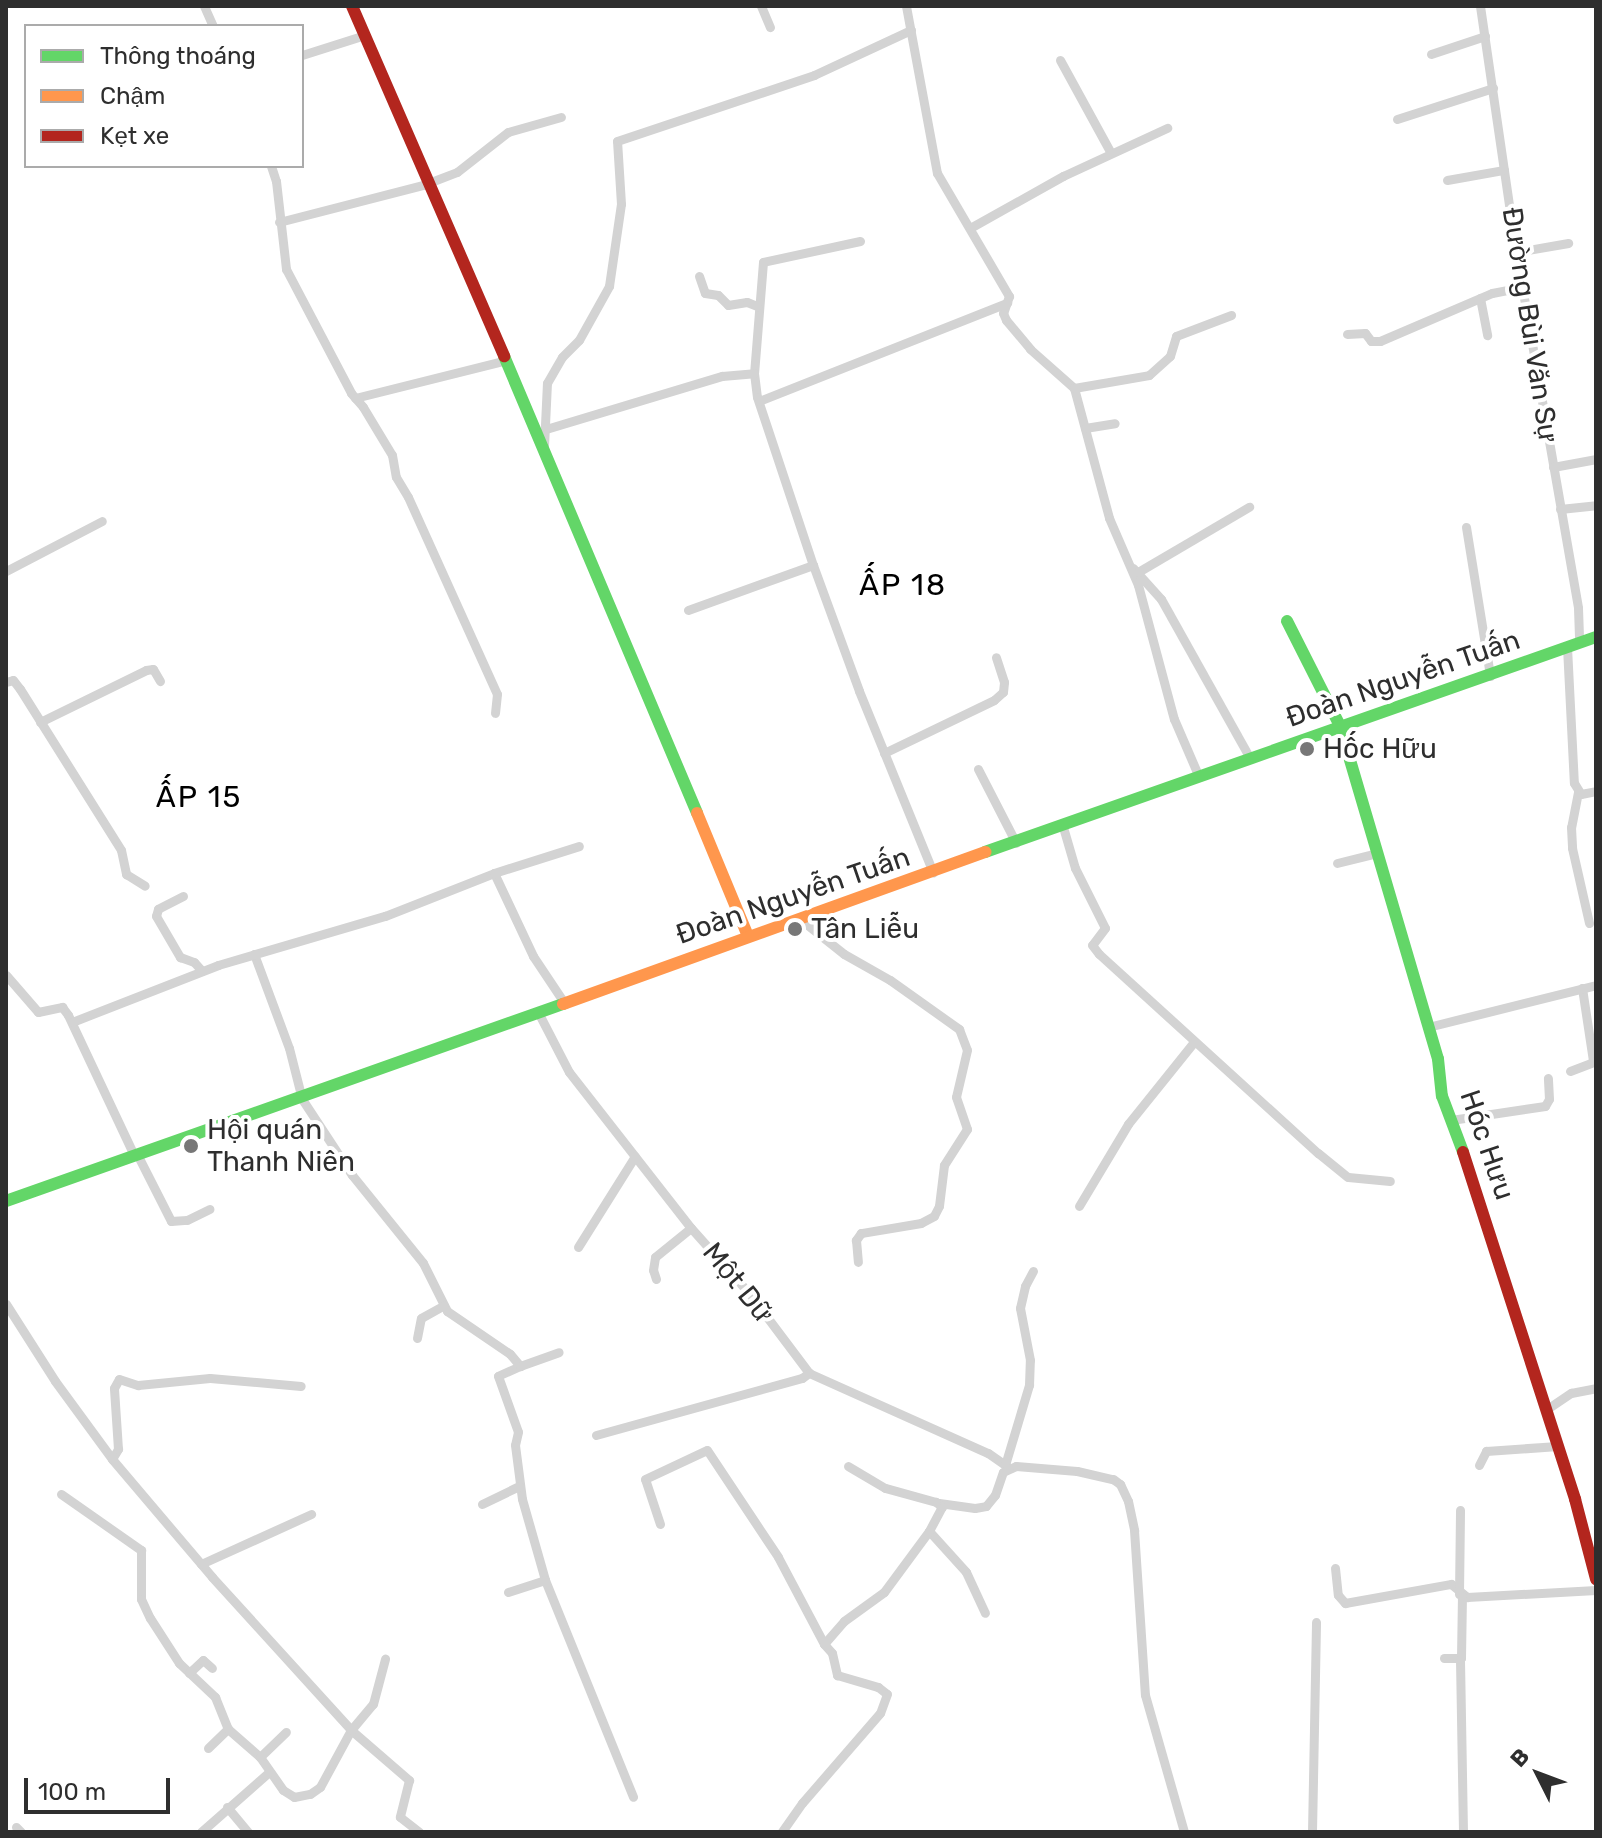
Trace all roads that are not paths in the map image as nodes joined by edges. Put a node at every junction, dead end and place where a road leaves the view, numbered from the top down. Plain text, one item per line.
1 (352, 6) edge
2 (761, 6) edge
3 (906, 6) edge
4 (1480, 6) edge
5 (770, 27) dead end
6 (911, 30) junction
7 (365, 35) junction
8 (1485, 36) junction
9 (304, 54) edge
10 (1431, 54) dead end
11 (1060, 60) dead end
12 (1493, 88) junction
13 (561, 117) dead end
14 (1397, 119) dead end
15 (1167, 128) dead end
16 (1111, 153) junction
17 (272, 168) edge
18 (1504, 170) junction
19 (1447, 180) dead end
20 (430, 182) junction
21 (279, 222) junction
22 (970, 228) junction
23 (860, 241) dead end
24 (1568, 243) dead end
25 (1516, 252) junction
26 (699, 276) dead end
27 (1522, 287) junction
28 (1480, 298) junction
29 (1007, 303) junction
30 (757, 306) junction
31 (1231, 315) dead end
32 (1347, 334) dead end
33 (1487, 335) dead end
34 (503, 361) junction
35 (754, 373) junction
36 (1074, 388) junction
37 (355, 398) junction
38 (759, 401) junction
39 (1115, 423) dead end
40 (1085, 428) junction
41 (546, 429) junction
42 (543, 449) junction
43 (1596, 459) edge
44 (1553, 467) junction
45 (1596, 505) edge
46 (1249, 507) dead end
47 (1560, 509) junction
48 (102, 521) dead end
49 (1466, 527) dead end
50 (813, 565) junction
51 (1135, 570) junction
52 (6, 571) edge
53 (688, 610) dead end
54 (1287, 621) dead end
55 (1596, 637) edge
56 (1573, 645) junction
57 (996, 657) dead end
58 (1490, 676) junction
59 (160, 681) dead end
60 (6, 682) edge
61 (495, 713) dead end
62 (40, 722) junction
63 (1340, 726) junction
64 (884, 753) junction
65 (1250, 758) junction
66 (978, 769) dead end
67 (1199, 777) junction
68 (1596, 791) edge
69 (1578, 792) junction
70 (1063, 827) junction
71 (1016, 843) junction
72 (579, 846) dead end
73 (1377, 853) junction
74 (1337, 863) dead end
75 (933, 872) junction
76 (494, 873) junction
77 (145, 886) dead end
78 (183, 896) dead end
79 (800, 919) junction
80 (1589, 923) dead end
81 (748, 936) junction
82 (254, 954) junction
83 (202, 971) junction
84 (6, 975) edge
85 (1596, 985) edge
86 (1582, 988) junction
87 (565, 1004) junction
88 (539, 1014) junction
89 (72, 1022) junction
90 (1428, 1027) junction
91 (1194, 1042) junction
92 (1594, 1061) edge
93 (1570, 1071) dead end
94 (1548, 1078) dead end
95 (302, 1099) junction
96 (1451, 1120) junction
97 (136, 1154) junction
98 (635, 1156) junction
99 (1390, 1181) dead end
100 (6, 1201) edge
101 (1079, 1206) dead end
102 (210, 1209) dead end
103 (691, 1228) junction
104 (578, 1247) dead end
105 (858, 1262) dead end
106 (1033, 1271) dead end
107 (656, 1279) dead end
108 (6, 1304) edge
109 (444, 1305) junction
110 (417, 1338) dead end
111 (559, 1352) dead end
112 (520, 1366) junction
113 (809, 1373) junction
114 (301, 1386) dead end
115 (1596, 1388) edge
116 (1547, 1409) junction
117 (596, 1435) dead end
118 (1558, 1446) junction
119 (112, 1459) junction
120 (1479, 1465) dead end
121 (848, 1466) dead end
122 (1007, 1466) junction
123 (519, 1486) junction
124 (61, 1494) dead end
125 (939, 1503) junction
126 (482, 1504) dead end
127 (1460, 1510) dead end
128 (311, 1514) dead end
129 (660, 1524) dead end
130 (929, 1531) junction
131 (201, 1564) junction
132 (1335, 1568) dead end
133 (1596, 1579) edge
134 (545, 1580) junction
135 (1596, 1590) edge
136 (508, 1592) dead end
137 (1461, 1595) junction
138 (985, 1613) dead end
139 (1316, 1622) dead end
140 (824, 1644) junction
141 (1444, 1658) dead end
142 (385, 1659) dead end
143 (1460, 1660) junction
144 (212, 1668) dead end
145 (189, 1673) junction
146 (228, 1729) junction
147 (351, 1730) junction
148 (286, 1732) dead end
149 (208, 1748) dead end
150 (260, 1757) junction
151 (269, 1772) junction
152 (633, 1797) dead end
153 (227, 1807) junction
154 (201, 1832) edge
155 (248, 1832) edge
156 (419, 1832) edge
157 (782, 1832) edge
158 (1184, 1832) edge
159 (1312, 1832) edge
160 (1463, 1832) edge

1 - 7 street
2 - 5 street
3 - 6 street
4 - 8 street, Đường Bùi Văn Sự
6 - 22 street
6 - 41 street
7 - 9 street
7 - 20 street
8 - 10 street
8 - 12 street, Đường Bùi Văn Sự
11 - 16 street
12 - 14 street
12 - 18 street, Đường Bùi Văn Sự
13 - 20 street
15 - 16 street
16 - 22 street
17 - 21 street
18 - 19 street
18 - 25 street, Đường Bùi Văn Sự
20 - 21 street
20 - 34 street
21 - 37 street
22 - 29 street
23 - 30 street
24 - 25 street
25 - 27 street, Đường Bùi Văn Sự
26 - 30 street
27 - 28 street
27 - 44 street, Đường Bùi Văn Sự
28 - 32 street
28 - 33 street
29 - 36 street
29 - 38 street
30 - 35 street
31 - 36 street
34 - 37 street
34 - 42 street
35 - 38 street
35 - 41 street
36 - 40 street
37 - 61 street
38 - 50 street
39 - 40 street
40 - 51 street
41 - 42 street
42 - 81 street
43 - 44 street
44 - 47 street, Đường Bùi Văn Sự
45 - 47 street
46 - 51 street
47 - 56 street, Đường Bùi Văn Sự
48 - 52 street
49 - 58 street
50 - 53 street
50 - 64 street
51 - 65 street
51 - 67 street
54 - 63 street, Hóc Hưu
55 - 56 street, Đoàn Nguyễn Tuấn
56 - 58 street, Đoàn Nguyễn Tuấn
56 - 69 street, Đường Bùi Văn Sự
57 - 64 street
58 - 63 street, Đoàn Nguyễn Tuấn
59 - 62 street
60 - 62 street
62 - 77 street
63 - 65 street, Đoàn Nguyễn Tuấn
63 - 73 street, Hóc Hưu
64 - 75 street
65 - 67 street, Đoàn Nguyễn Tuấn
66 - 71 street
67 - 70 street, Đoàn Nguyễn Tuấn
68 - 69 street
69 - 80 street, Đường Bùi Văn Sự
70 - 71 street, Đoàn Nguyễn Tuấn
70 - 91 street
71 - 75 street, Đoàn Nguyễn Tuấn
72 - 76 street
73 - 74 street
73 - 90 street, Hóc Hưu
75 - 79 street, Đoàn Nguyễn Tuấn
76 - 82 street
76 - 87 street
78 - 83 street
79 - 81 street, Đoàn Nguyễn Tuấn
79 - 105 street
81 - 87 street, Đoàn Nguyễn Tuấn
82 - 83 street
82 - 95 street
83 - 89 street
84 - 89 street
85 - 86 street
86 - 90 street
86 - 92 street
87 - 88 street, Đoàn Nguyễn Tuấn
88 - 95 street, Đoàn Nguyễn Tuấn
88 - 98 street, Một Dữ
89 - 97 street
90 - 96 street, Hóc Hưu
91 - 99 street
91 - 101 street
92 - 93 street
94 - 96 street
95 - 97 street, Đoàn Nguyễn Tuấn
95 - 109 street
96 - 116 street, Hóc Hưu
97 - 100 street, Đoàn Nguyễn Tuấn
97 - 102 street
98 - 103 street, Một Dữ
98 - 104 street
103 - 107 street
103 - 113 street, Một Dữ
106 - 122 street
108 - 119 street
109 - 110 street
109 - 112 street
111 - 112 street
112 - 123 street
113 - 117 street
113 - 122 street, Một Dữ
114 - 119 street
115 - 116 street
116 - 118 street, Hóc Hưu
118 - 120 street
118 - 133 street, Hóc Hưu
119 - 131 street
121 - 125 street
122 - 125 street
122 - 158 street
123 - 126 street
123 - 134 street
124 - 145 street
125 - 130 street
127 - 137 street
128 - 131 street
129 - 140 street
130 - 138 street
130 - 140 street
131 - 147 street
132 - 137 street
134 - 136 street
134 - 152 street
135 - 137 street
137 - 143 street
139 - 159 street
140 - 157 street
141 - 143 street
142 - 147 street
143 - 160 street
144 - 145 street
145 - 146 street
146 - 149 street
146 - 150 street
147 - 151 street
147 - 156 street
148 - 150 street
150 - 151 street
151 - 153 street
153 - 154 street
153 - 155 street

